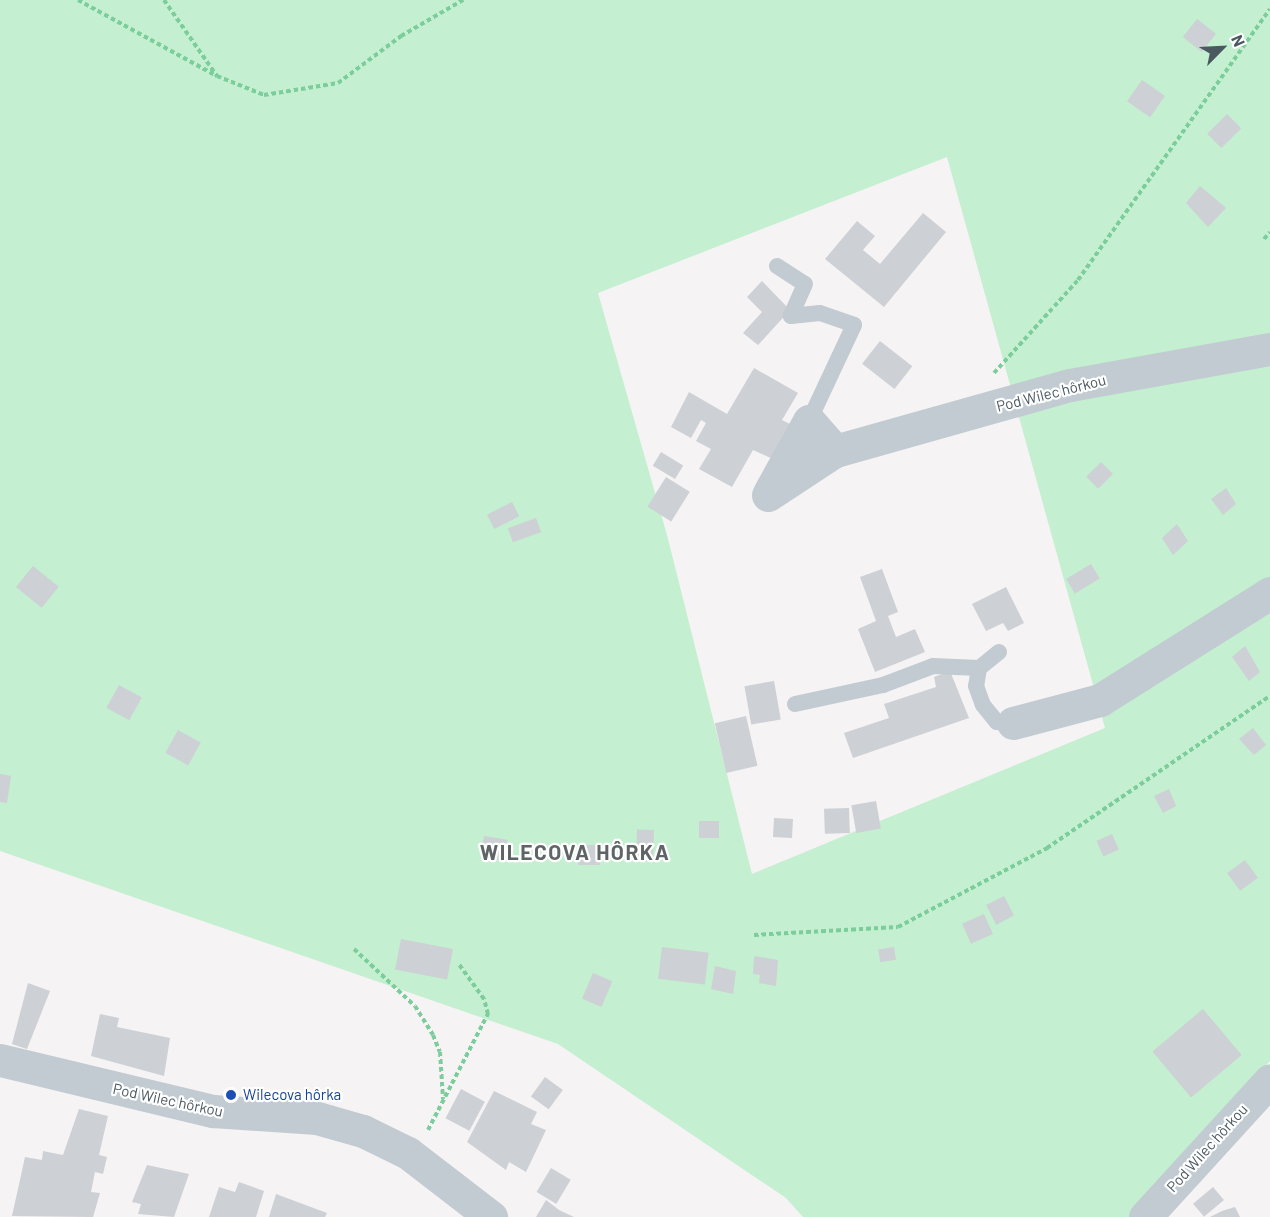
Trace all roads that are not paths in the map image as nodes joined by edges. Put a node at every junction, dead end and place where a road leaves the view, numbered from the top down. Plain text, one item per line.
1 (777, 266) dead end
2 (1270, 350) edge
3 (809, 421) junction
4 (835, 452) junction
5 (1270, 592) edge
6 (999, 652) dead end
7 (979, 668) junction
8 (795, 704) dead end
9 (1013, 723) joint
10 (0, 1060) edge
11 (1270, 1080) edge
12 (491, 1217) edge
13 (1145, 1217) edge

1 - 3 lane
2 - 4 street, Pod Wilec hôrkou
3 - 4 street
3 - 4 street, Pod Wilec hôrkou
5 - 9 street
6 - 7 lane
7 - 8 lane
7 - 9 lane
10 - 12 street, Pod Wilec hôrkou
11 - 13 street, Pod Wilec hôrkou

